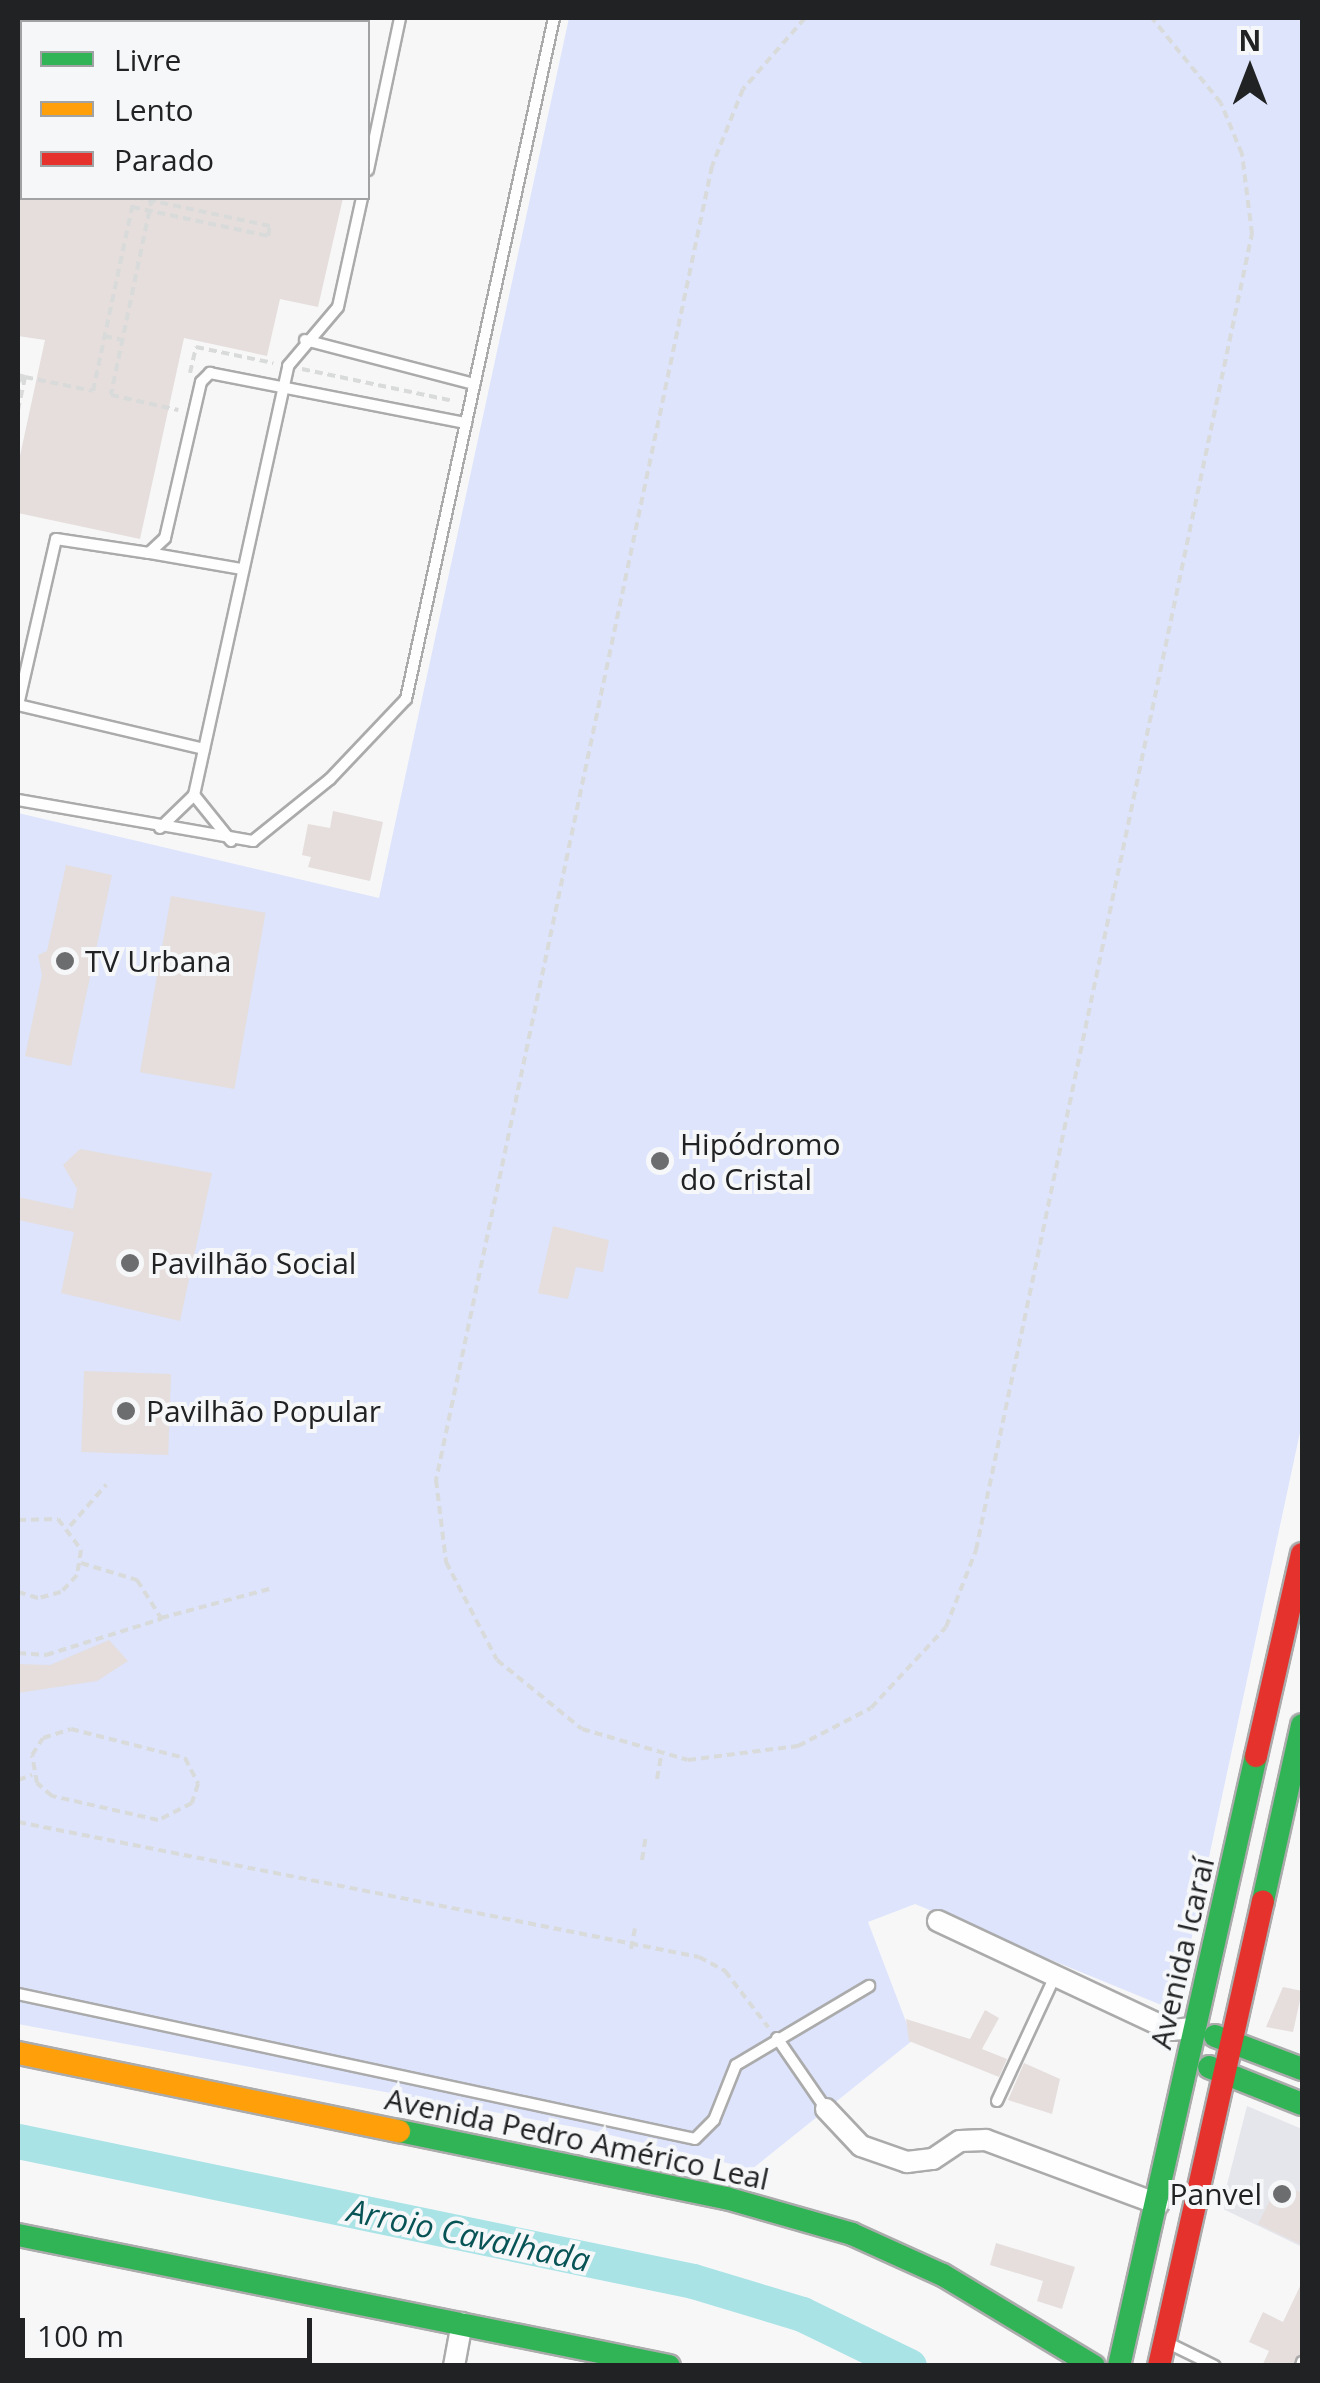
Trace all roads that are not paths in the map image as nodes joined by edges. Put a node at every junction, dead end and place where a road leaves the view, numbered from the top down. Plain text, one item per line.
1 (400, 18) edge
2 (554, 18) edge
3 (370, 160) edge
4 (362, 200) edge
5 (305, 340) junction
6 (474, 384) junction
7 (284, 385) junction
8 (466, 423) junction
9 (149, 553) junction
10 (242, 569) junction
11 (204, 749) junction
12 (194, 795) junction
13 (18, 800) edge
14 (160, 828) junction
15 (232, 842) junction
16 (1302, 1555) edge
17 (1302, 1725) edge
18 (938, 1921) dead end
19 (1055, 1976) junction
20 (869, 1986) dead end
21 (18, 1994) edge
22 (1196, 2028) junction
23 (1171, 2030) junction
24 (776, 2038) junction
25 (1231, 2042) junction
26 (18, 2053) edge
27 (1189, 2059) junction
28 (1302, 2070) edge
29 (1224, 2072) junction
30 (996, 2101) dead end
31 (1302, 2104) edge
32 (826, 2109) joint
33 (1158, 2204) junction
34 (18, 2235) edge
35 (462, 2323) junction
36 (1167, 2342) junction
37 (454, 2366) edge
38 (668, 2366) edge
39 (1094, 2366) edge
40 (1119, 2366) edge
41 (1160, 2366) edge
42 (1214, 2366) edge

1 - 3 lane
2 - 6 lane
4 - 5 lane
5 - 6 lane
5 - 7 lane
6 - 8 lane
7 - 8 lane
7 - 9 lane
7 - 10 lane
8 - 15 lane
9 - 10 lane
9 - 11 lane
10 - 11 lane
11 - 12 lane
12 - 14 lane
12 - 15 lane
13 - 14 lane
14 - 15 lane
16 - 22 main road, Avenida Icaraí
17 - 25 main road
18 - 19 street
19 - 23 street
19 - 30 lane
20 - 24 lane
21 - 24 lane
22 - 23 street
22 - 25 main road
22 - 27 main road, Avenida Icaraí
23 - 27 street
24 - 32 lane
25 - 28 main road
25 - 29 main road
26 - 39 main road, Avenida Pedro Américo Leal
27 - 29 main road
27 - 33 main road, Avenida Icaraí
29 - 31 main road
29 - 36 main road
32 - 33 street
33 - 40 main road, Avenida Icaraí
34 - 35 main road
35 - 37 street
35 - 38 main road
36 - 41 main road
36 - 42 lane

